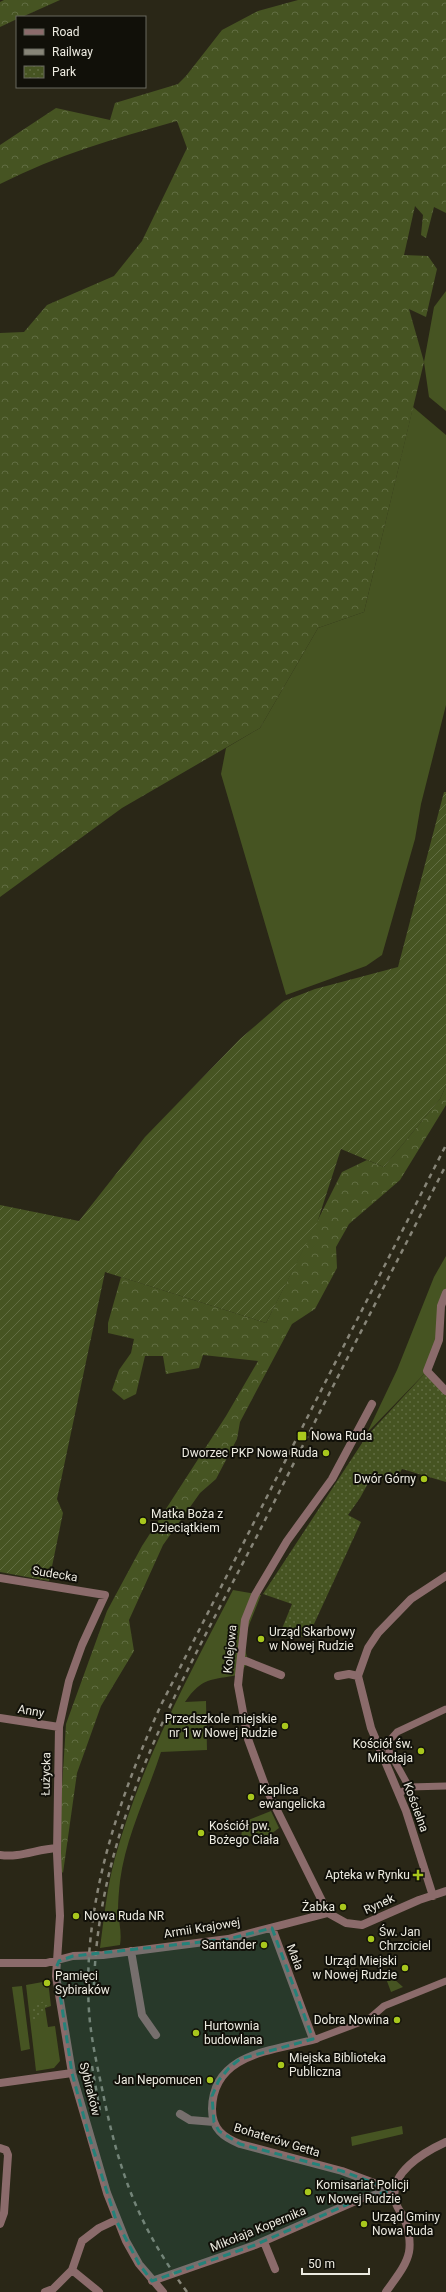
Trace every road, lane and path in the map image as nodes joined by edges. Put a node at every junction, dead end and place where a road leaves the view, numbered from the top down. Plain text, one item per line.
1 (446, 1293) edge
2 (446, 1391) edge
3 (372, 1404) dead end
4 (446, 1576) edge
5 (0, 1578) edge
6 (105, 1595) joint
7 (241, 1659) junction
8 (281, 1675) dead end
9 (338, 1676) dead end
10 (358, 1676) junction
11 (446, 1709) edge
12 (0, 1718) edge
13 (59, 1727) junction
14 (446, 1786) edge
15 (410, 1787) junction
16 (399, 1794) junction
17 (57, 1848) junction
18 (0, 1855) edge
19 (446, 1891) edge
20 (433, 1896) junction
21 (328, 1913) junction
22 (272, 1928) junction
23 (131, 1951) junction
24 (59, 1961) junction
25 (0, 1963) edge
26 (446, 1981) edge
27 (156, 2035) dead end
28 (314, 2039) junction
29 (72, 2073) junction
30 (0, 2083) edge
31 (180, 2114) dead end
32 (214, 2122) junction
33 (446, 2142) edge
34 (0, 2148) edge
35 (393, 2190) junction
36 (116, 2220) junction
37 (0, 2224) edge
38 (264, 2242) junction
39 (275, 2269) dead end
40 (72, 2270) junction
41 (152, 2280) junction
42 (54, 2290) edge
43 (45, 2292) edge
44 (99, 2292) edge
45 (163, 2292) edge
46 (386, 2292) edge

1 - 2 street
3 - 7 street, Kolejowa
4 - 10 street
5 - 6 street, Sudecka
6 - 13 street, Łużycka
7 - 8 street
7 - 21 street, Kolejowa
9 - 10 street
10 - 16 street, Kościelna
11 - 15 street
12 - 13 street, Anny
13 - 17 street, Łużycka
14 - 15 street
15 - 16 street
16 - 20 street, Kościelna
17 - 18 street
17 - 24 street, Łużycka
19 - 20 street, Rynek
20 - 21 street, Rynek
21 - 22 street, Armii Krajowej
22 - 23 street, Armii Krajowej
22 - 28 street, Mała
23 - 24 street, Armii Krajowej
23 - 27 street
24 - 25 street, Armii Krajowej
24 - 29 street, Sybiraków
26 - 28 street
28 - 32 street
29 - 30 street
29 - 36 street, Sybiraków
31 - 32 street
32 - 35 street, Bohaterów Getta
33 - 35 street
34 - 37 street
35 - 38 street, Mikołaja Kopernika
35 - 46 street
36 - 40 street
36 - 41 street, Sybiraków
38 - 39 street
38 - 41 street, Mikołaja Kopernika
40 - 42 street
40 - 44 street
41 - 45 street, Sybiraków
42 - 43 street

